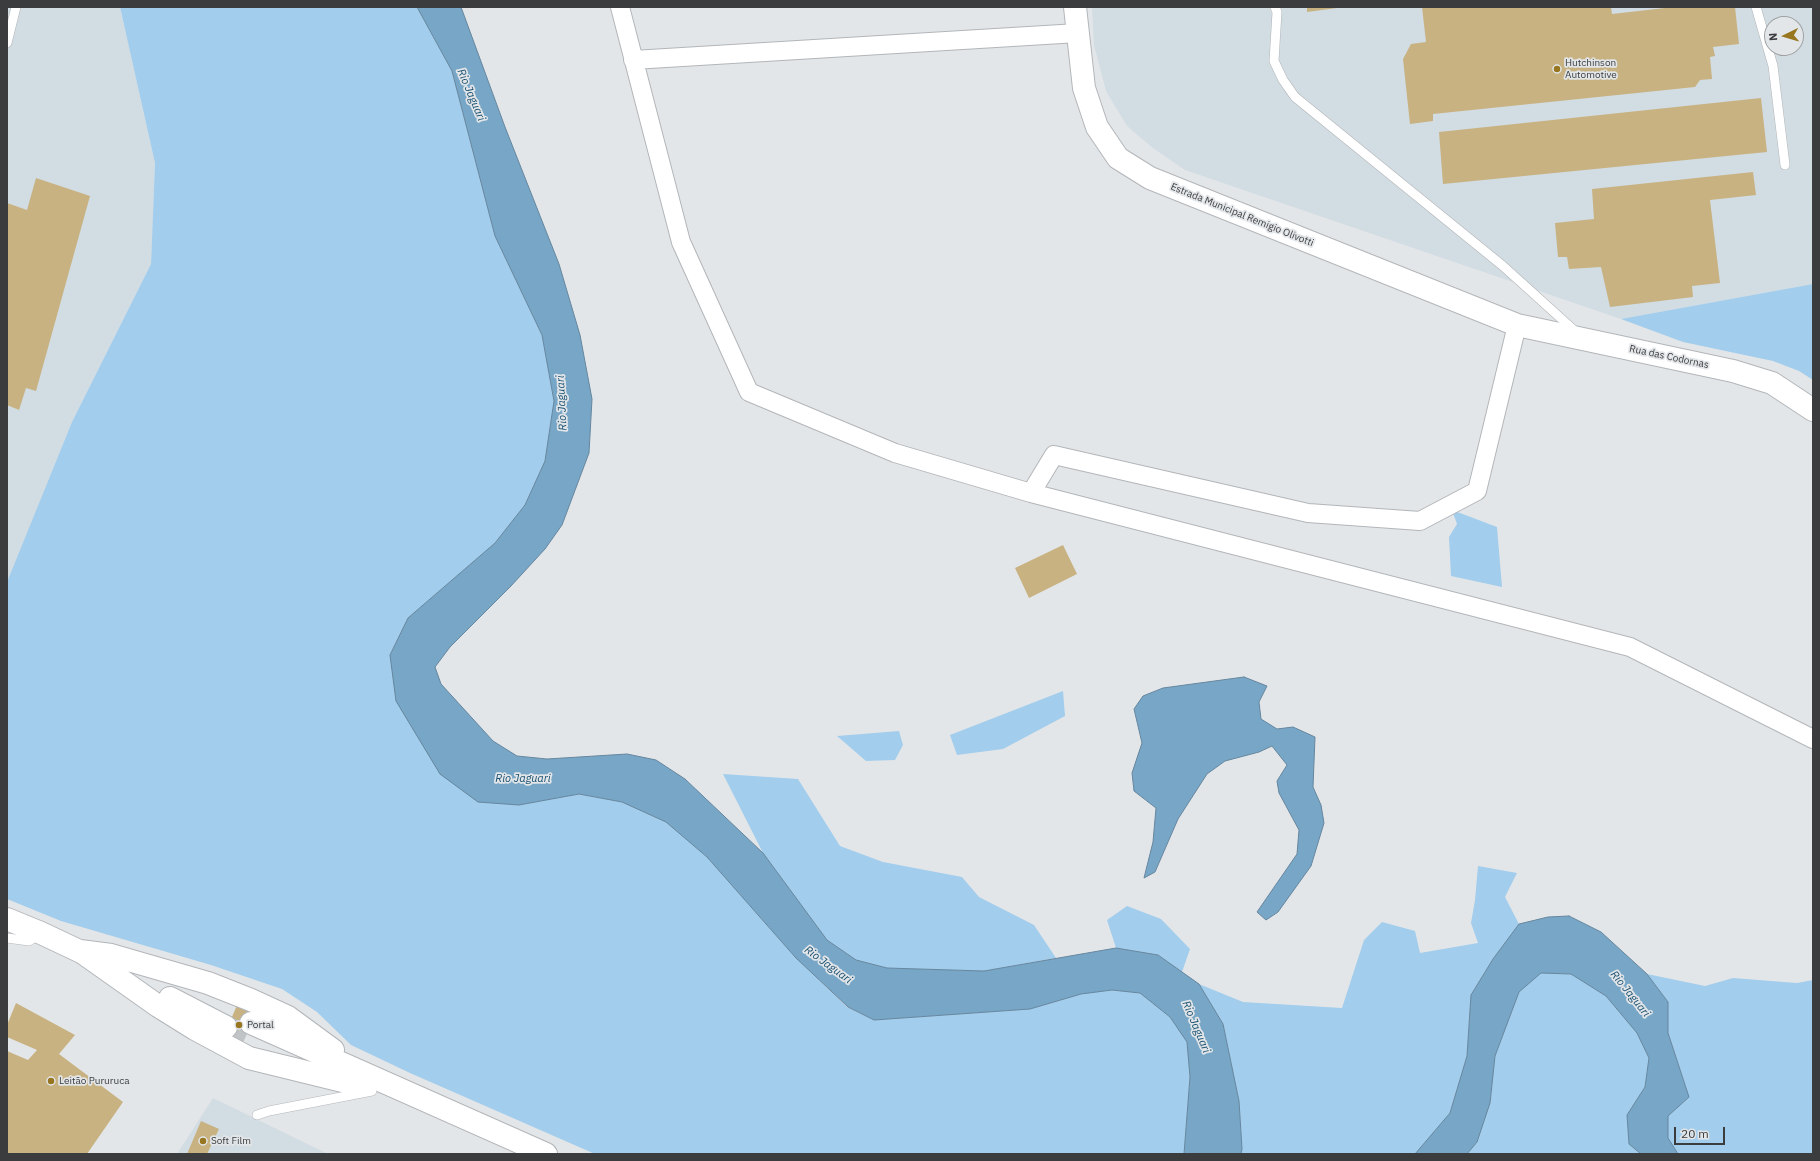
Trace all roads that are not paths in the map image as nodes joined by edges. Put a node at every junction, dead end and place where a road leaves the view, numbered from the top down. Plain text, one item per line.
1 (16, 7) edge
2 (620, 7) edge
3 (1075, 7) edge
4 (1275, 7) edge
5 (1756, 7) edge
6 (1078, 33) junction
7 (7, 43) edge
8 (633, 60) junction
9 (1785, 165) dead end
10 (1517, 325) junction
11 (1583, 338) junction
12 (1813, 410) edge
13 (1031, 493) junction
14 (1813, 739) edge
15 (7, 919) edge
16 (41, 932) junction
17 (7, 938) edge
18 (80, 951) junction
19 (229, 1021) tunnel mouth
20 (249, 1030) tunnel mouth
21 (367, 1084) junction
22 (257, 1116) dead end
23 (510, 1154) edge
24 (546, 1154) edge

1 - 7 lane
2 - 8 street
3 - 6 main road, Estrada Municipal Remigio Olivotti
4 - 11 lane
5 - 9 lane
6 - 8 street
6 - 10 main road, Estrada Municipal Remigio Olivotti
8 - 13 street
10 - 11 main road, Rua das Codornas
10 - 13 street
11 - 12 main road, Rua das Codornas
13 - 14 street
15 - 16 main road
16 - 17 lane
16 - 18 main road
18 - 19 main road
18 - 21 main road
18 - 21 main road
20 - 21 main road
21 - 22 lane
21 - 23 main road
21 - 24 main road

